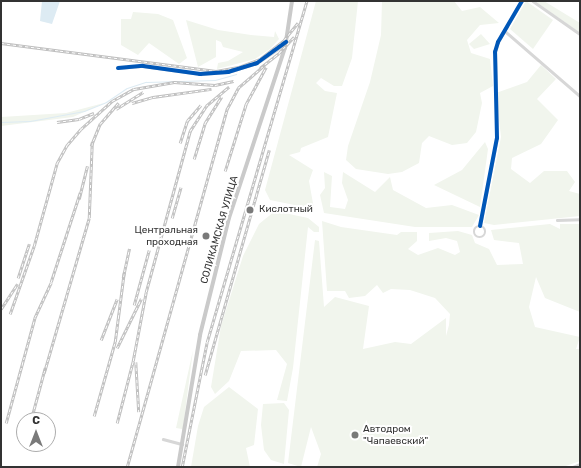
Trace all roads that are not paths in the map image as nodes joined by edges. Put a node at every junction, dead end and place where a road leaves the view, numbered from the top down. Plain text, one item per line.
1 (292, 1) edge
2 (522, 1) edge
3 (533, 1) edge
4 (506, 32) junction
5 (580, 34) edge
6 (286, 42) junction
7 (118, 68) dead end
8 (580, 96) edge
9 (580, 219) edge
10 (557, 220) dead end
11 (480, 226) junction
12 (162, 439) dead end
13 (183, 444) junction
14 (580, 464) edge
15 (178, 467) edge
16 (573, 467) edge

1 - 6 main road, СОЛИКАМСКАЯ УЛИЦА
2 - 4 street
3 - 5 street
4 - 8 street
4 - 11 street
6 - 7 street
6 - 13 main road, СОЛИКАМСКАЯ УЛИЦА
9 - 10 street
11 - 11 street
12 - 13 street
13 - 15 main road, СОЛИКАМСКАЯ УЛИЦА
14 - 16 street

